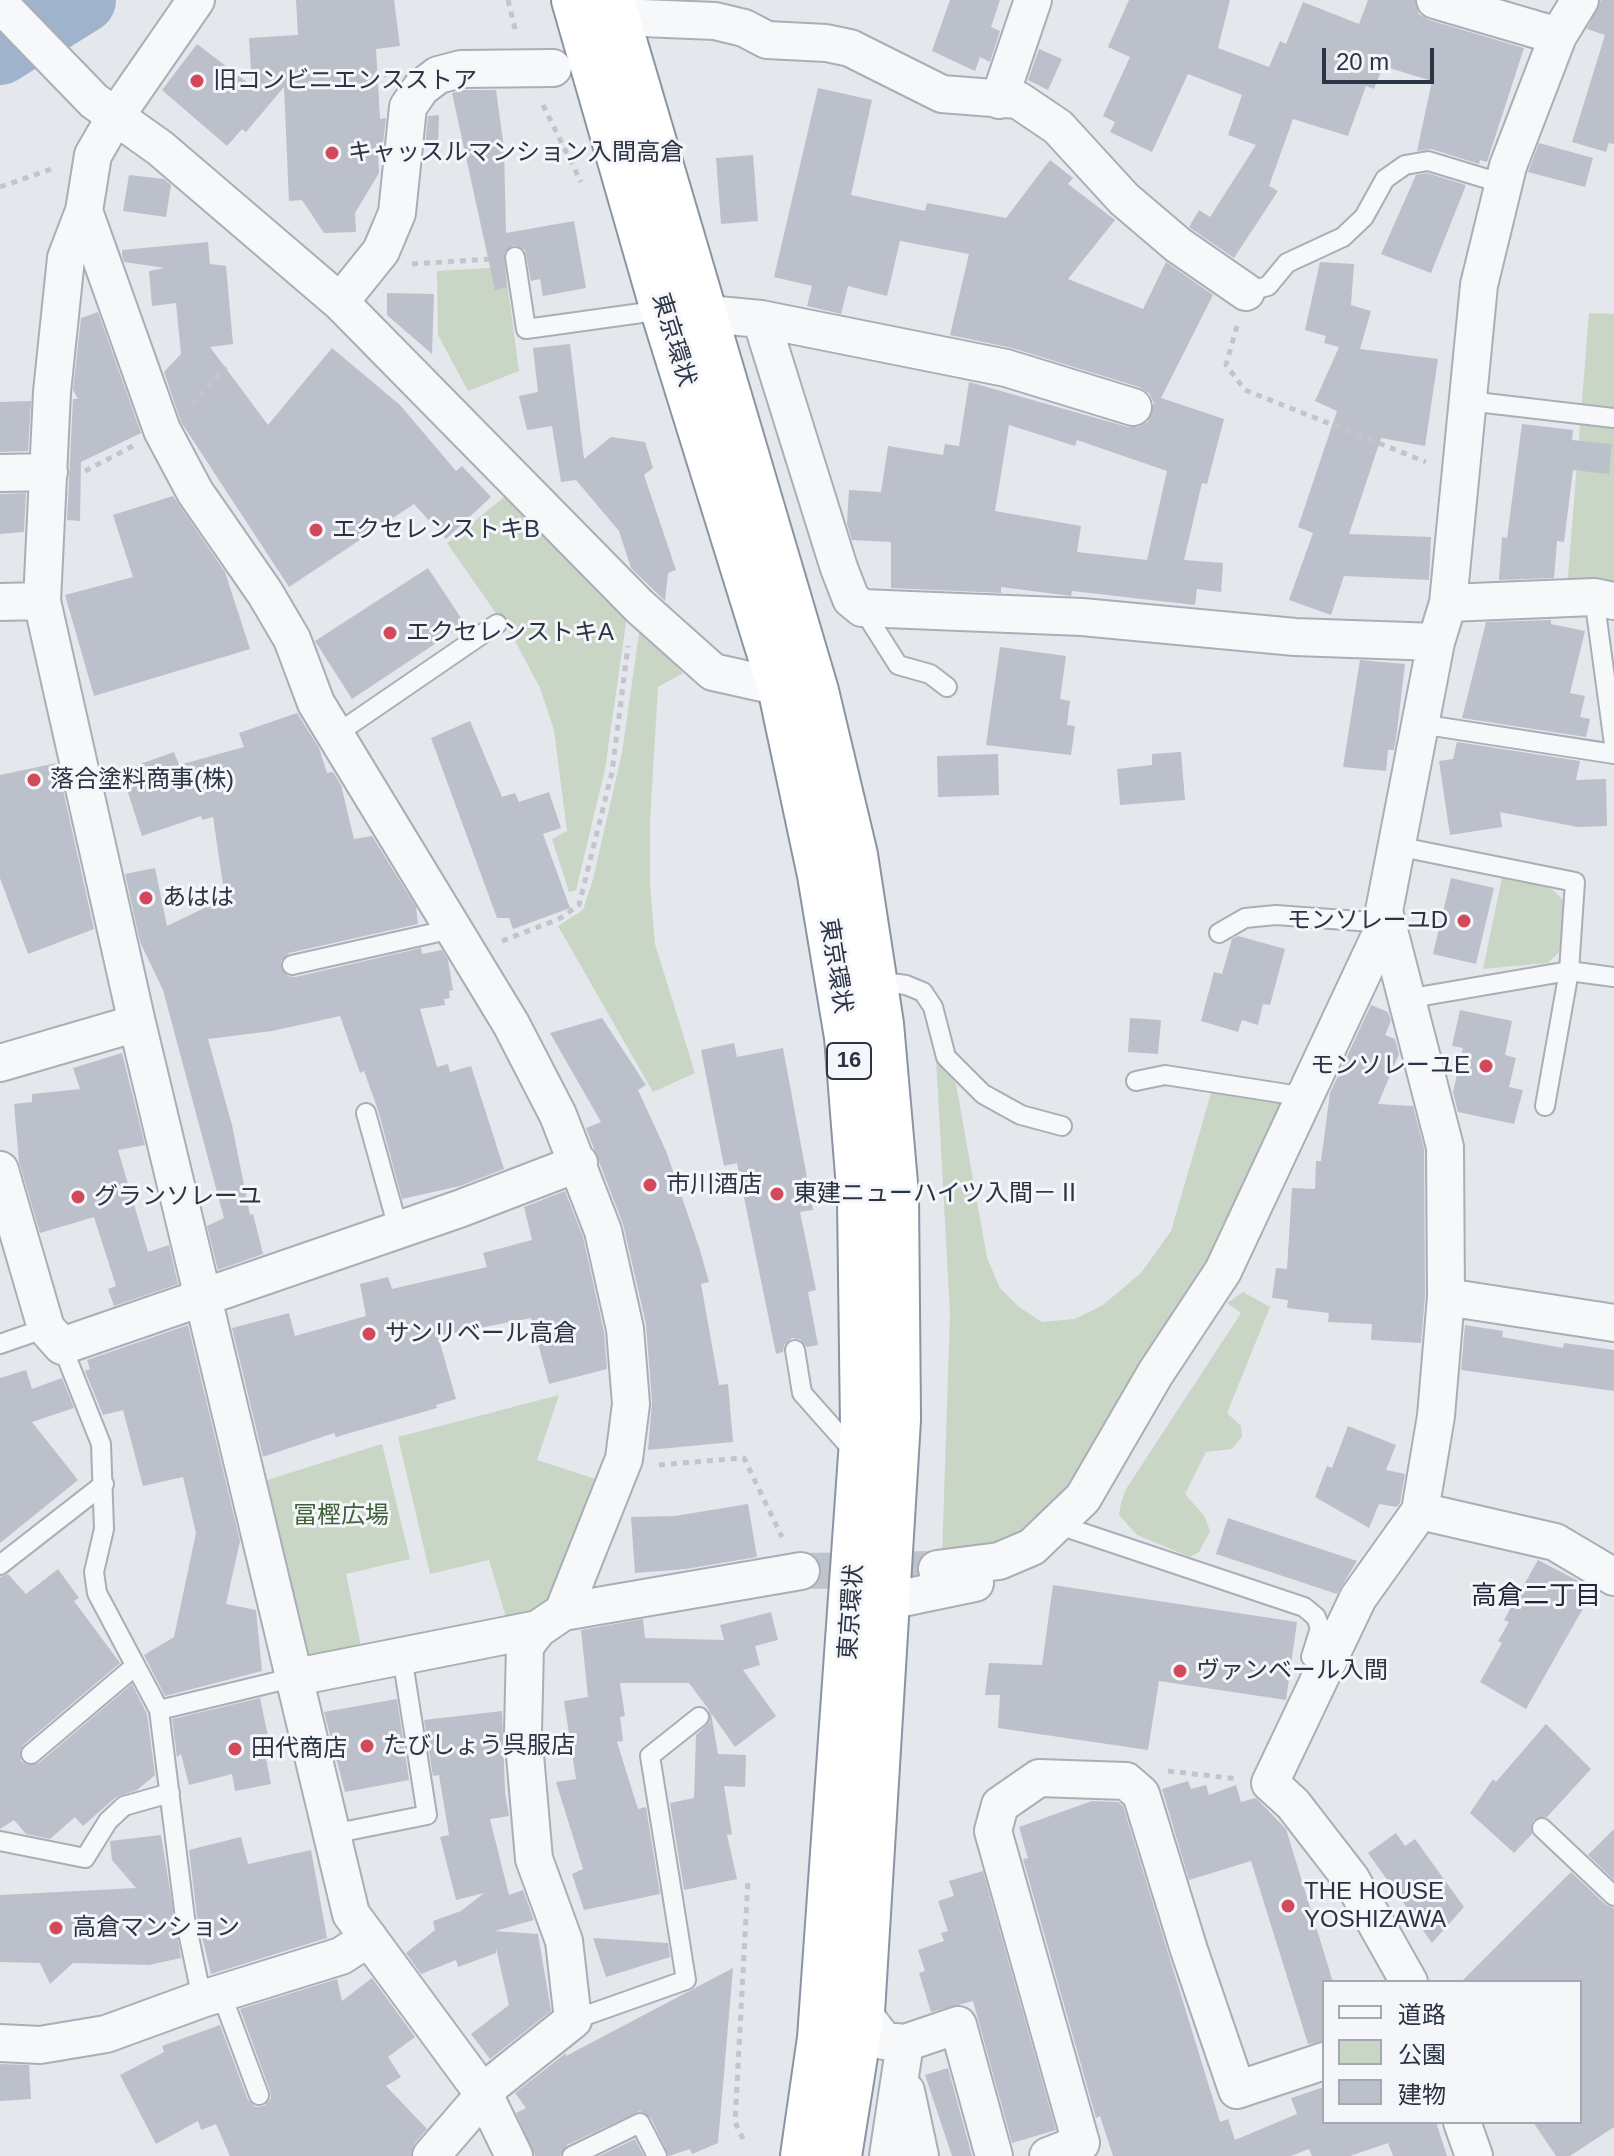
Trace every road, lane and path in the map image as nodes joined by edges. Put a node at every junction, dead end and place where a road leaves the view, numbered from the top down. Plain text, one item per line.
1 (196, 0) edge
2 (574, 0) edge
3 (1033, 0) edge
4 (1435, 0) edge
5 (1580, 0) edge
6 (0, 4) edge
7 (615, 9) edge
8 (1558, 36) junction
9 (538, 67) joint
10 (252, 81) dead end
11 (421, 88) junction
12 (999, 100) junction
13 (104, 109) junction
14 (93, 155) junction
15 (1504, 184) junction
16 (0, 187) edge
17 (585, 189) dead end
18 (84, 211) junction
19 (515, 257) joint
20 (370, 267) junction
21 (1246, 292) junction
22 (340, 302) junction
23 (663, 310) junction
24 (707, 314) junction
25 (761, 319) junction
26 (226, 367) dead end
27 (1468, 401) junction
28 (1133, 407) dead end
29 (1614, 418) edge
30 (163, 433) junction
31 (0, 473) edge
32 (1460, 476) junction
33 (48, 478) junction
34 (1604, 599) edge
35 (42, 601) junction
36 (0, 602) edge
37 (1448, 603) junction
38 (639, 606) junction
39 (862, 608) junction
40 (497, 624) dead end
41 (1436, 642) junction
42 (780, 687) junction
43 (947, 687) dead end
44 (1420, 724) junction
45 (335, 735) junction
46 (1614, 744) edge
47 (1614, 754) edge
48 (1396, 846) junction
49 (1386, 923) junction
50 (1219, 933) dead end
51 (460, 942) junction
52 (292, 965) dead end
53 (1569, 971) junction
54 (1614, 977) edge
55 (875, 981) junction
56 (1406, 999) junction
57 (137, 1023) junction
58 (0, 1063) edge
59 (1136, 1081) dead end
60 (1306, 1097) junction
61 (1545, 1106) dead end
62 (366, 1113) dead end
63 (1062, 1126) dead end
64 (579, 1163) junction
65 (0, 1170) edge
66 (398, 1228) junction
67 (204, 1295) junction
68 (1446, 1297) junction
69 (1614, 1323) edge
70 (54, 1337) junction
71 (0, 1344) edge
72 (795, 1350) dead end
73 (624, 1459) junction
74 (861, 1459) junction
75 (104, 1484) junction
76 (1420, 1511) junction
77 (1074, 1513) junction
78 (0, 1565) edge
79 (937, 1569) tunnel mouth
80 (798, 1571) joint
81 (1614, 1577) edge
82 (889, 1601) junction
83 (550, 1621) junction
84 (402, 1656) junction
85 (134, 1667) junction
86 (296, 1677) junction
87 (1305, 1686) junction
88 (159, 1710) junction
89 (699, 1717) dead end
90 (31, 1754) dead end
91 (170, 1793) junction
92 (1542, 1828) dead end
93 (332, 1834) junction
94 (0, 1841) edge
95 (748, 1879) dead end
96 (1614, 1896) edge
97 (369, 1938) junction
98 (1408, 1980) edge
99 (212, 1996) junction
100 (862, 2012) junction
101 (573, 2020) junction
102 (0, 2043) edge
103 (903, 2056) junction
104 (1322, 2062) edge
105 (259, 2095) dead end
106 (485, 2096) junction
107 (1463, 2124) edge
108 (743, 2139) dead end
109 (431, 2156) edge
110 (514, 2156) edge
111 (572, 2156) edge
112 (657, 2156) edge
113 (803, 2156) edge
114 (839, 2156) edge
115 (888, 2156) edge
116 (920, 2156) edge
117 (994, 2156) edge
118 (1048, 2156) edge
119 (1474, 2156) edge

1 - 13 street
2 - 23 highway, 東京環状 / 16
3 - 12 street
4 - 8 street
5 - 8 street
6 - 13 street
7 - 12 street
7 - 24 highway, 東京環状 / 16
8 - 15 street
9 - 11 street
9 - 17 path
10 - 11 path
11 - 20 street
12 - 21 street
13 - 14 street
13 - 22 street
14 - 16 path
14 - 18 street
15 - 21 lane
15 - 27 street
18 - 30 street
18 - 33 street
19 - 20 path
19 - 23 lane
20 - 22 street
21 - 32 path
22 - 38 street
23 - 42 highway, 東京環状 / 16
24 - 25 street
24 - 55 highway, 東京環状 / 16
25 - 28 street
25 - 39 street
26 - 30 path
27 - 29 lane
27 - 32 street
30 - 33 path
30 - 45 street
31 - 33 street
32 - 37 street
33 - 35 street
34 - 37 street
34 - 46 lane
35 - 36 street
35 - 57 street
37 - 41 street
38 - 42 street
38 - 51 path
39 - 41 street
39 - 43 lane
40 - 45 lane
41 - 44 street
42 - 74 highway, 東京環状 / 16
44 - 47 lane
44 - 48 street
45 - 51 street
48 - 49 street
48 - 53 lane
49 - 50 lane
49 - 56 street
49 - 60 street
51 - 52 lane
51 - 64 street
53 - 54 lane
53 - 56 lane
53 - 61 lane
55 - 63 lane
55 - 82 highway, 東京環状 / 16
56 - 68 street
57 - 58 street
57 - 67 street
59 - 60 lane
60 - 77 street
62 - 66 lane
64 - 66 street
64 - 73 street
65 - 70 street
66 - 67 street
67 - 70 street
67 - 86 street
68 - 69 street
68 - 76 street
70 - 71 lane
70 - 75 lane
72 - 74 lane
73 - 80 path
73 - 83 street
74 - 113 highway, 東京環状 / 16
75 - 78 lane
75 - 85 lane
76 - 81 street
76 - 87 street
77 - 79 street
77 - 82 street
77 - 87 lane
80 - 83 street
82 - 100 highway, 東京環状 / 16
83 - 84 street
83 - 101 street
84 - 86 street
84 - 93 lane
85 - 88 lane
85 - 90 lane
86 - 88 lane
86 - 93 street
87 - 98 street
88 - 91 lane
89 - 101 lane
91 - 94 lane
91 - 99 lane
92 - 96 lane
93 - 97 street
95 - 108 path
97 - 99 street
97 - 106 street
99 - 102 street
99 - 105 lane
100 - 103 street
100 - 114 highway, 東京環状 / 16
101 - 106 street
103 - 115 street
103 - 116 street
103 - 117 street
104 - 118 street
106 - 109 street
106 - 110 street
107 - 119 street
111 - 112 lane

